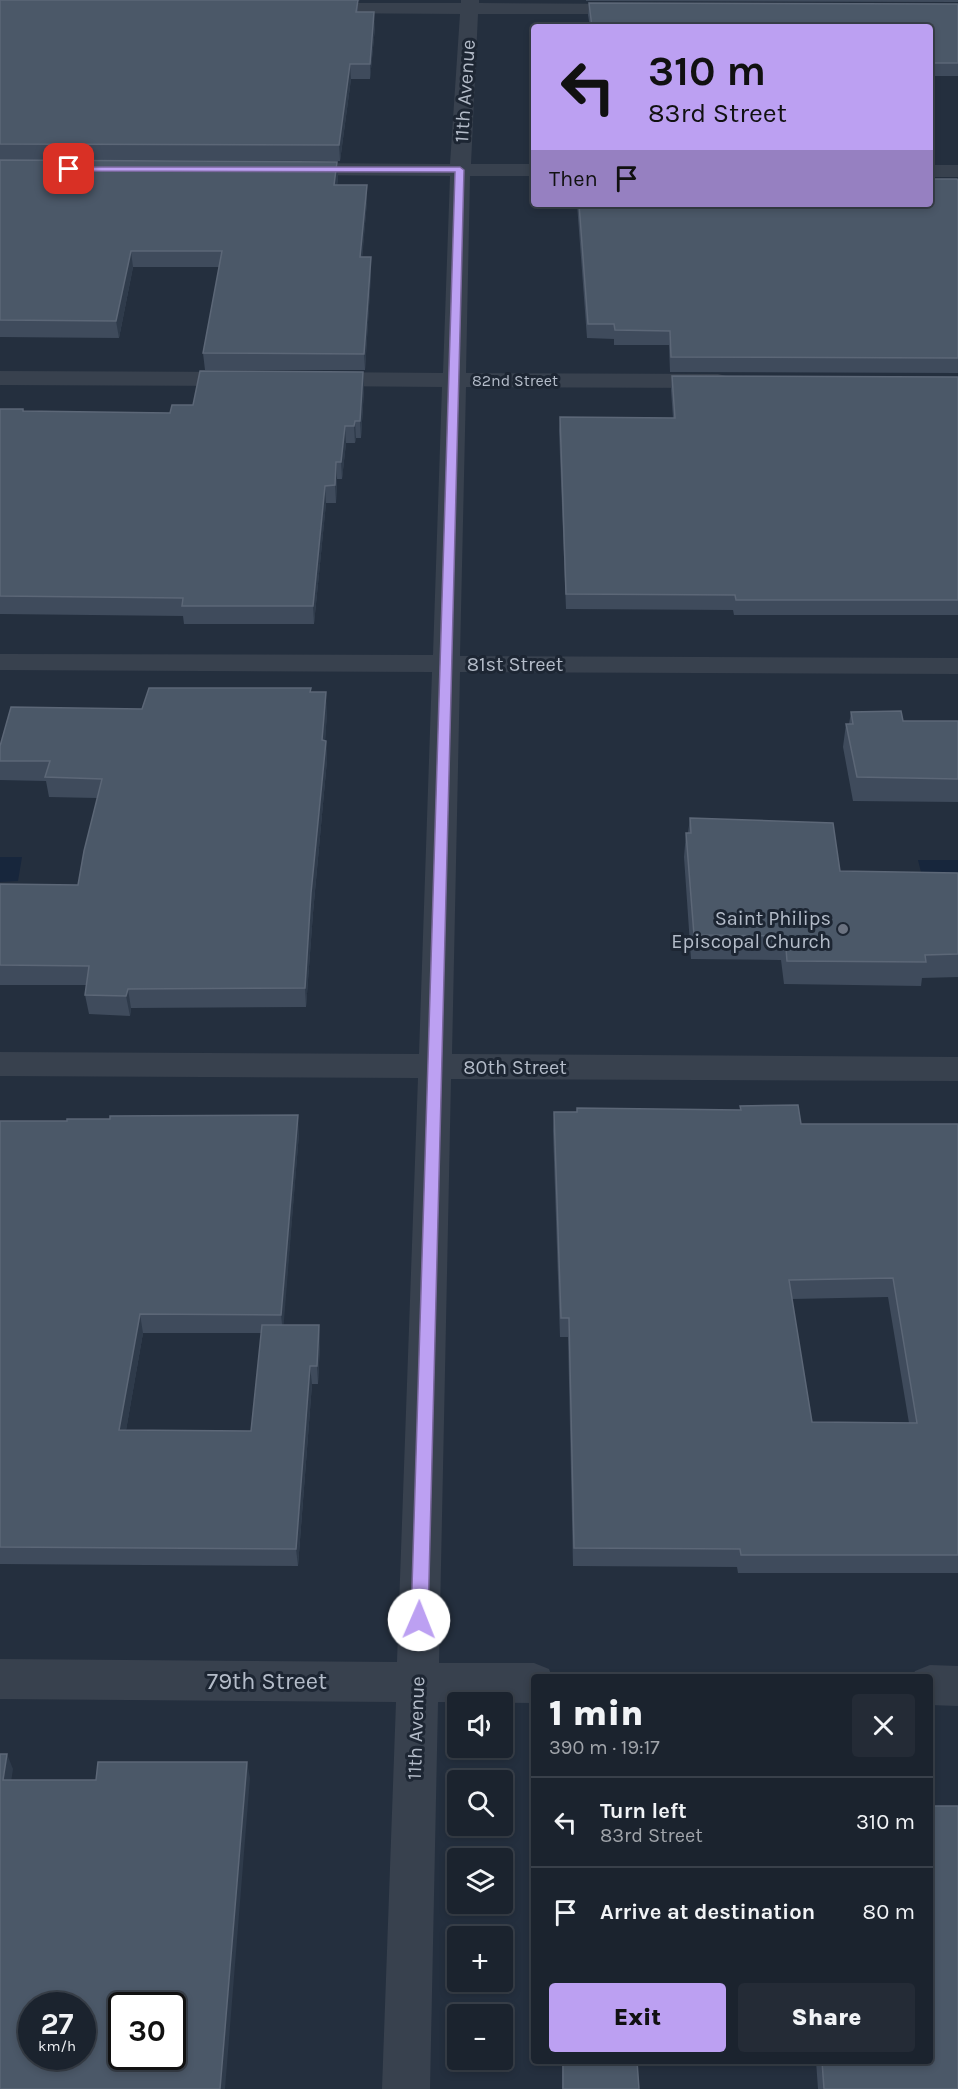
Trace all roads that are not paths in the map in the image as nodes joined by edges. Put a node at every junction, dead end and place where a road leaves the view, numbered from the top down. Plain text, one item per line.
1 (470, 4) edge
2 (293, 8) edge
3 (650, 9) edge
4 (274, 169) edge
5 (460, 170) junction
6 (531, 170) edge
7 (933, 171) edge
8 (958, 171) edge
9 (0, 378) edge
10 (261, 379) edge
11 (297, 379) edge
12 (454, 380) junction
13 (735, 381) edge
14 (0, 662) edge
15 (445, 663) junction
16 (958, 666) edge
17 (0, 1064) edge
18 (434, 1066) junction
19 (958, 1069) edge
20 (0, 1679) edge
21 (417, 1683) junction
22 (531, 1683) edge
23 (933, 1686) edge
24 (958, 1686) edge
25 (406, 2089) edge

1 - 2 street
1 - 3 street
1 - 5 street, 11th Avenue
4 - 5 street
5 - 6 street
5 - 12 street, 11th Avenue
7 - 8 street
9 - 10 street
11 - 12 street, 82nd Street
12 - 13 street, 82nd Street
12 - 15 street, 11th Avenue
14 - 15 street, 81st Street
15 - 16 street, 81st Street
15 - 18 street, 11th Avenue
17 - 18 street, 80th Street
18 - 19 street, 80th Street
18 - 21 street, 11th Avenue
20 - 21 street, 79th Street
21 - 22 street, 79th Street
21 - 25 street, 11th Avenue
23 - 24 street

